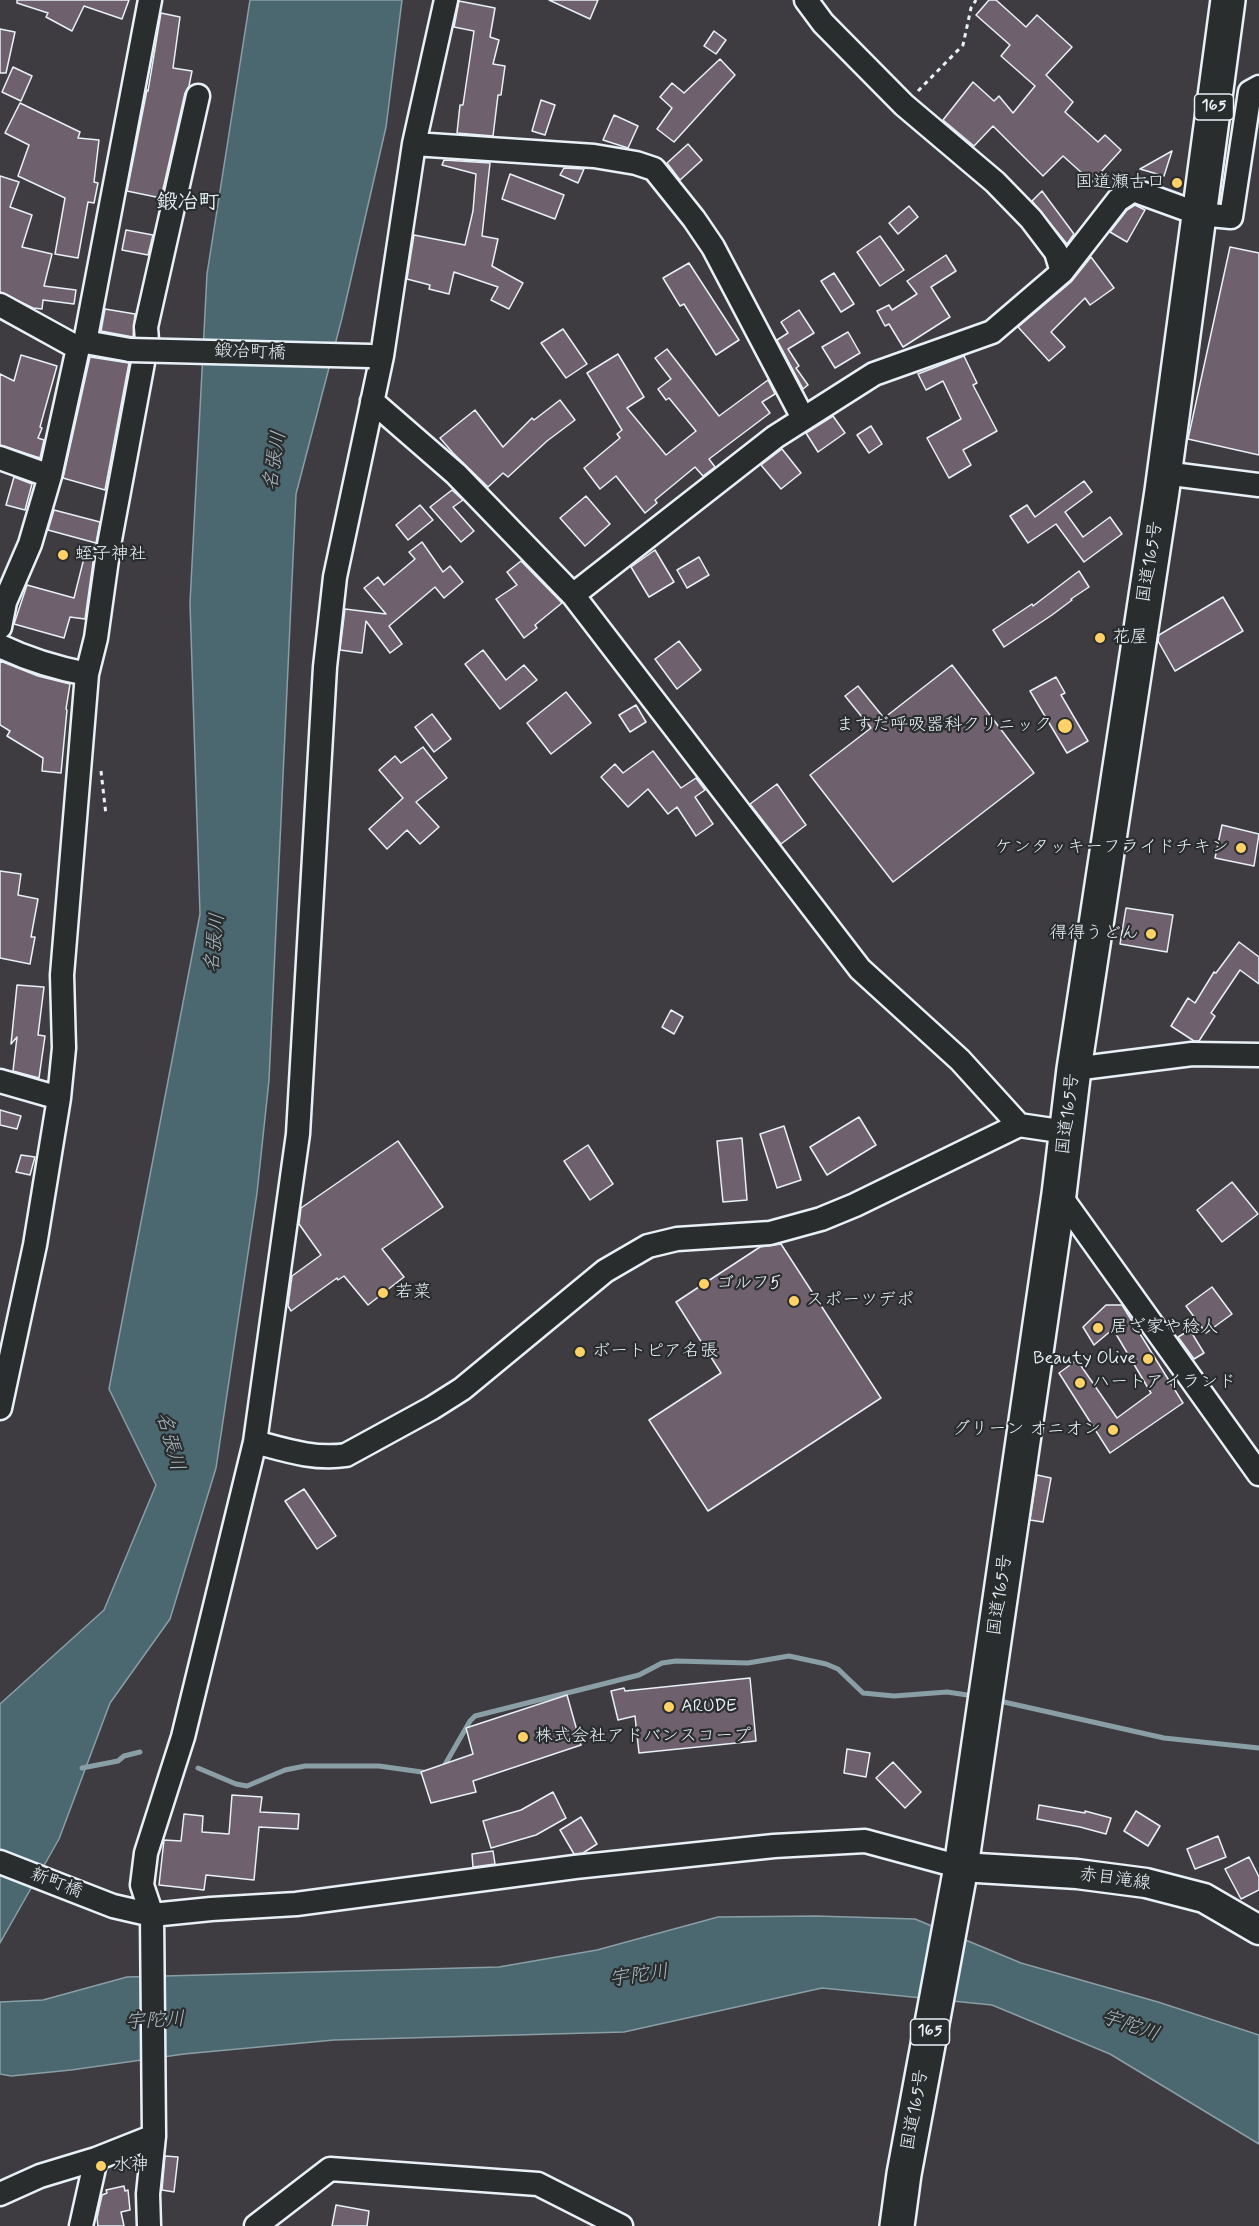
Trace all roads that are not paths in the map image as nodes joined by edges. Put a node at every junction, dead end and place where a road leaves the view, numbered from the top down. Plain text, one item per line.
1 (150, 0) edge
2 (446, 0) edge
3 (806, 0) edge
4 (1228, 0) edge
5 (1259, 87) edge
6 (198, 96) dead end
7 (414, 144) junction
8 (1199, 214) junction
9 (1062, 272) junction
10 (0, 305) edge
11 (81, 345) junction
12 (376, 356) junction
13 (372, 401) junction
14 (803, 418) junction
15 (0, 458) edge
16 (1164, 473) junction
17 (50, 476) junction
18 (1259, 485) edge
19 (573, 595) junction
20 (2, 600) edge
21 (0, 627) edge
22 (0, 646) edge
23 (87, 674) junction
24 (1259, 1055) edge
25 (1074, 1069) junction
26 (0, 1081) edge
27 (59, 1098) junction
28 (1019, 1125) junction
29 (1066, 1132) junction
30 (1059, 1194) junction
31 (0, 1408) edge
32 (255, 1442) junction
33 (1259, 1474) edge
34 (0, 1862) edge
35 (958, 1879) junction
36 (151, 1925) junction
37 (1259, 1930) edge
38 (154, 2132) junction
39 (96, 2159) junction
40 (0, 2194) edge
41 (81, 2226) edge
42 (149, 2226) edge
43 (256, 2226) edge
44 (621, 2226) edge
45 (897, 2226) edge

1 - 11 street
2 - 7 street
3 - 9 street
4 - 8 highway, 国道165号 / 165
5 - 8 street
6 - 23 street
7 - 12 street
7 - 14 street
8 - 9 street
8 - 16 highway, 国道165号 / 165
9 - 14 street
10 - 11 street
11 - 12 street, 鍛冶町橋, bridge
11 - 17 street
12 - 13 street
13 - 19 street
13 - 32 street
14 - 19 street
15 - 17 street
16 - 18 street
16 - 25 highway, 国道165号 / 165
17 - 20 street
19 - 28 street
20 - 21 street
22 - 23 street
23 - 27 street
24 - 25 street
25 - 29 highway, 国道165号 / 165
26 - 27 street
27 - 31 street
28 - 29 street
28 - 32 street
29 - 30 highway, 国道165号 / 165
30 - 33 street
30 - 35 highway, 国道165号 / 165
32 - 36 street
34 - 36 street, 新町橋
35 - 36 street
35 - 37 main road, 赤目滝線
35 - 45 highway, 国道165号 / 165
36 - 38 street
38 - 39 street
38 - 42 street
39 - 40 street
39 - 41 street
43 - 44 street

